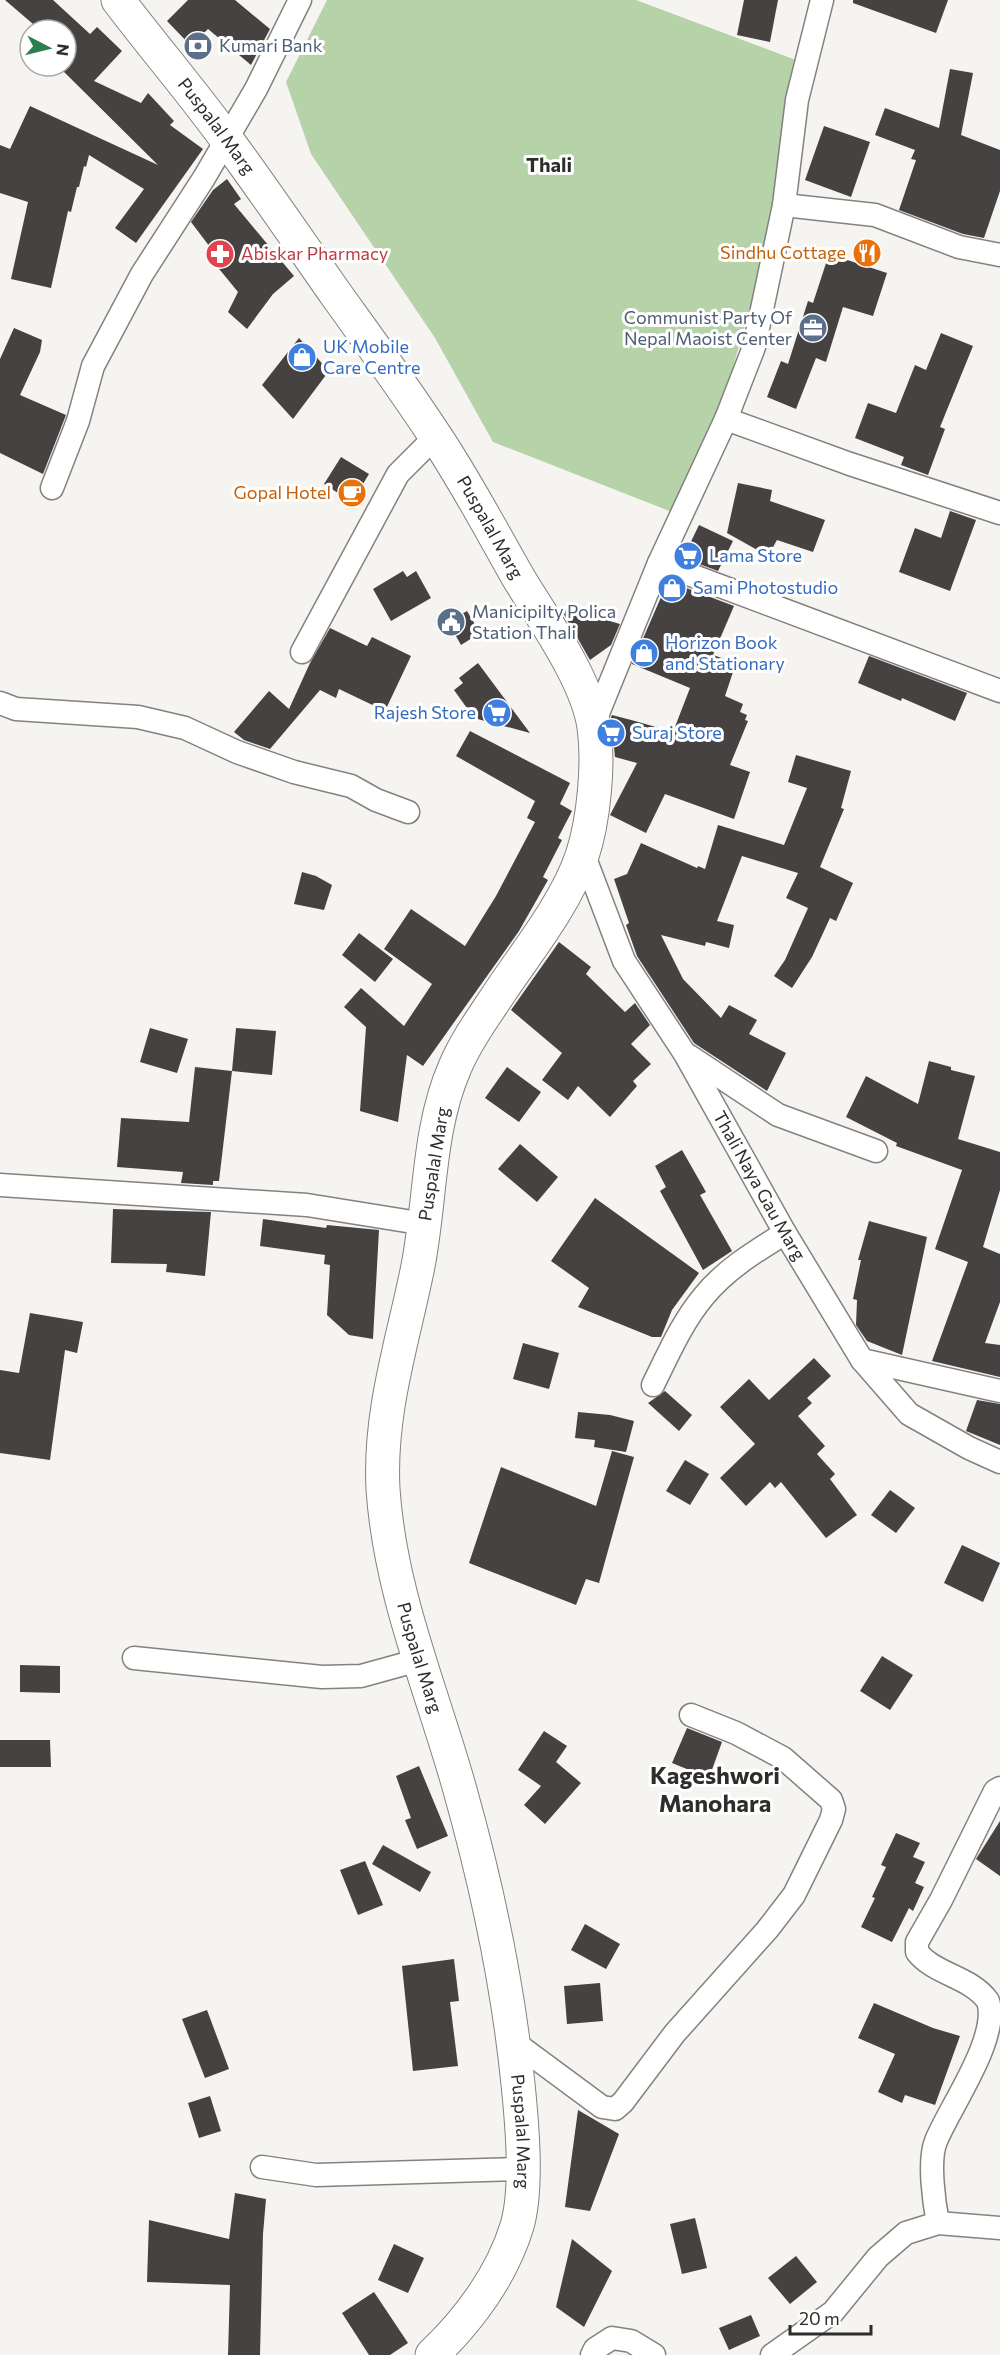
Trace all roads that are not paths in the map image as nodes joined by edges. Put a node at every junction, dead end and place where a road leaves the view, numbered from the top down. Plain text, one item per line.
1 (118, 0) edge
2 (300, 0) edge
3 (822, 0) edge
4 (227, 139) junction
5 (784, 205) junction
6 (1000, 255) edge
7 (726, 419) junction
8 (436, 436) junction
9 (52, 488) dead end
10 (1000, 513) edge
11 (659, 563) junction
12 (302, 652) dead end
13 (1000, 691) edge
14 (0, 703) edge
15 (594, 723) junction
16 (408, 812) dead end
17 (583, 853) junction
18 (685, 1054) junction
19 (876, 1151) dead end
20 (0, 1185) edge
21 (425, 1224) junction
22 (784, 1233) junction
23 (862, 1360) junction
24 (653, 1385) dead end
25 (1000, 1391) edge
26 (1000, 1462) edge
27 (134, 1658) dead end
28 (419, 1660) junction
29 (691, 1715) dead end
30 (1000, 1788) edge
31 (514, 2042) junction
32 (262, 2167) dead end
33 (522, 2169) junction
34 (938, 2223) junction
35 (1000, 2228) edge
36 (445, 2352) edge
37 (591, 2355) edge
38 (654, 2355) edge
39 (772, 2355) edge

1 - 4 main road, Puspalal Marg
2 - 4 street
3 - 5 street
4 - 8 main road, Puspalal Marg
4 - 9 street
5 - 6 street
5 - 7 street
7 - 10 street
7 - 11 street
8 - 12 street
8 - 15 main road, Puspalal Marg
11 - 13 street
11 - 15 street
14 - 16 street
15 - 17 main road, Puspalal Marg
17 - 18 street, Thali Naya Gau Marg
17 - 21 main road, Puspalal Marg
18 - 19 street
18 - 22 street, Thali Naya Gau Marg
20 - 21 street
21 - 28 main road, Puspalal Marg
22 - 23 street, Thali Naya Gau Marg
22 - 24 street
23 - 25 street
23 - 26 street, Thali Naya Gau Marg
27 - 28 street
28 - 31 main road, Puspalal Marg
29 - 31 street
30 - 34 street
31 - 33 main road, Puspalal Marg
32 - 33 street
33 - 36 main road, Puspalal Marg
34 - 35 street
34 - 39 street
37 - 38 street

